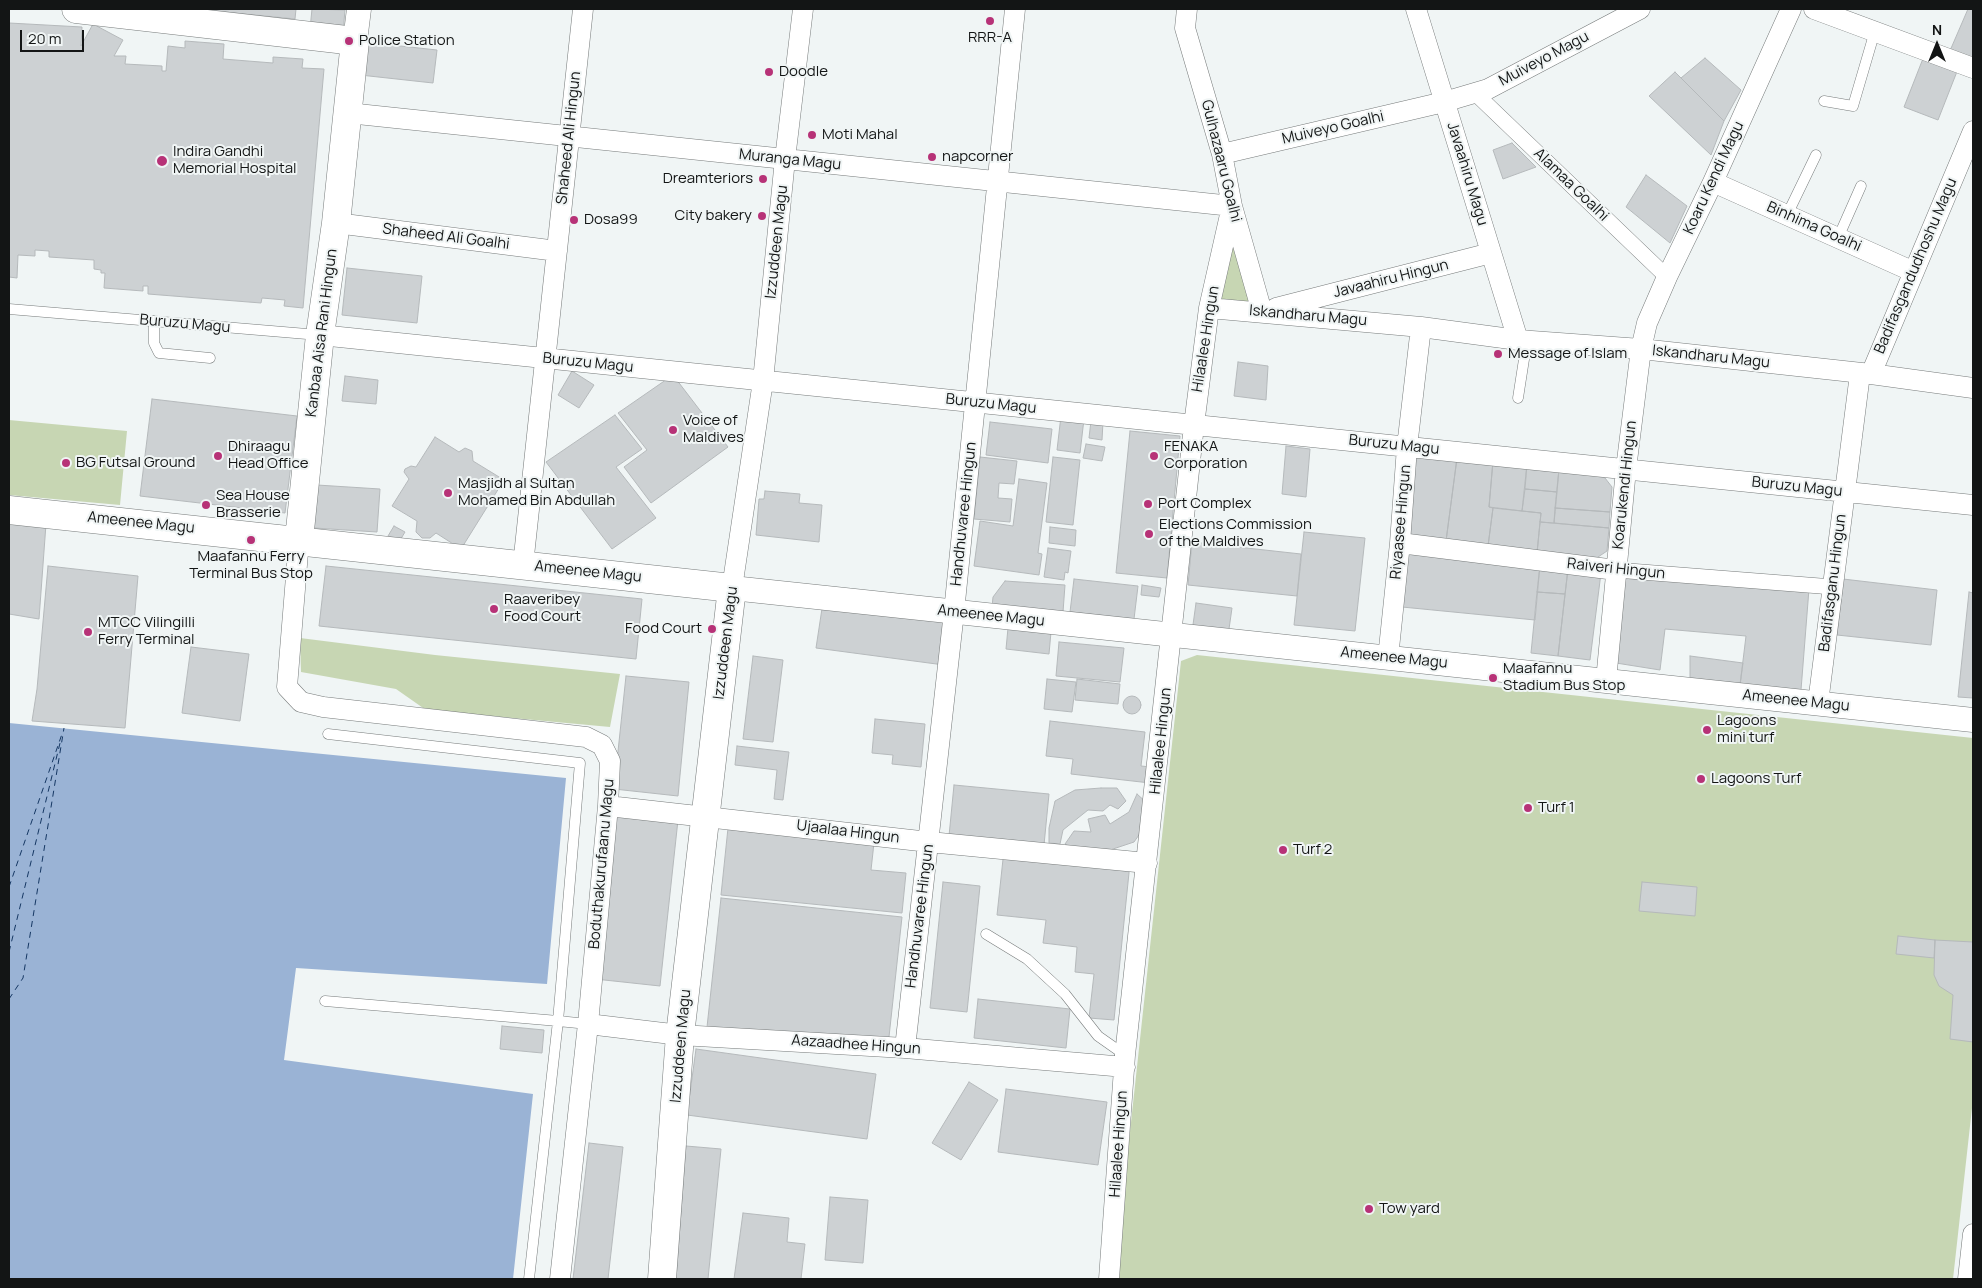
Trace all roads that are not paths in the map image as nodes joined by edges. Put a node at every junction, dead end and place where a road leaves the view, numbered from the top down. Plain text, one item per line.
1 (76, 9) edge
2 (359, 9) edge
3 (583, 9) edge
4 (803, 9) edge
5 (1015, 9) edge
6 (1187, 9) edge
7 (1416, 9) edge
8 (1640, 9) edge
9 (1791, 9) edge
10 (1814, 9) edge
11 (1616, 14) edge
12 (1874, 31) junction
13 (355, 41) junction
14 (1973, 68) edge
15 (1475, 93) junction
16 (1824, 101) dead end
17 (1444, 102) junction
18 (348, 113) junction
19 (1973, 131) edge
20 (569, 136) junction
21 (1222, 154) junction
22 (1816, 155) dead end
23 (785, 159) junction
24 (998, 181) junction
25 (1713, 182) junction
26 (1861, 186) dead end
27 (1232, 206) junction
28 (1787, 215) junction
29 (336, 223) junction
30 (1838, 238) junction
31 (557, 251) junction
32 (1491, 253) junction
33 (1914, 272) junction
34 (1667, 277) junction
35 (1209, 308) junction
36 (9, 309) edge
37 (1262, 312) junction
38 (154, 321) junction
39 (1421, 327) junction
40 (320, 335) junction
41 (1523, 340) junction
42 (1641, 349) junction
43 (210, 358) dead end
44 (546, 358) junction
45 (1866, 374) junction
46 (763, 381) junction
47 (1973, 386) edge
48 (1518, 398) dead end
49 (975, 403) junction
50 (1194, 425) junction
51 (1407, 447) junction
52 (1626, 470) junction
53 (1844, 492) junction
54 (1973, 505) edge
55 (9, 510) edge
56 (299, 540) junction
57 (1400, 543) junction
58 (523, 565) junction
59 (1616, 570) junction
60 (1833, 587) junction
61 (732, 588) junction
62 (954, 612) junction
63 (1172, 635) junction
64 (1388, 658) junction
65 (1606, 681) junction
66 (287, 687) joint
67 (1818, 703) junction
68 (1973, 720) edge
69 (328, 734) dead end
70 (608, 806) junction
71 (706, 816) junction
72 (929, 842) junction
73 (1147, 863) junction
74 (986, 934) dead end
75 (325, 1001) dead end
76 (558, 1021) junction
77 (588, 1024) junction
78 (680, 1035) junction
79 (905, 1048) junction
80 (1125, 1061) junction
81 (1973, 1234) edge
82 (529, 1279) edge
83 (560, 1279) edge
84 (662, 1279) edge
85 (1109, 1279) edge
86 (1968, 1279) edge

1 - 13 main road
2 - 13 street, Kanbaa Aisa Rani Hingun
3 - 20 street, Shaheed Ali Hingun
4 - 23 street, Izzuddeen Magu
5 - 24 street, Handhuvaree Hingun
6 - 21 street, Gulhazaaru Goalhi
7 - 17 street, Javaahiru Magu
8 - 11 street, Muiveyo Magu
9 - 25 street, Koaru Kendi Magu
10 - 12 street
11 - 15 street, Muiveyo Magu
12 - 14 street
12 - 16 lane
13 - 18 main road, Kanbaa Aisa Rani Hingun
15 - 17 street, Muiveyo Magu
15 - 34 street, Alamaa Goalhi
17 - 21 street, Muiveyo Goalhi
17 - 32 street, Javaahiru Magu
18 - 20 street, Muranga Magu
18 - 29 main road, Kanbaa Aisa Rani Hingun
19 - 33 street, Badifasgandudhoshu Magu
20 - 23 street, Muranga Magu
20 - 31 street, Shaheed Ali Hingun
21 - 27 street, Gulhazaaru Goalhi
22 - 28 lane
23 - 24 street, Muranga Magu
23 - 46 street, Izzuddeen Magu
24 - 27 street, Muranga Magu
24 - 49 street, Handhuvaree Hingun
25 - 28 street, Binhima Goalhi
25 - 34 street, Koaru Kendi Magu
26 - 30 lane
27 - 35 street, Hilaalee Hingun
27 - 37 street, Gulhazaaru Goalhi
28 - 30 street, Binhima Goalhi
29 - 31 street, Shaheed Ali Goalhi
29 - 40 main road, Kanbaa Aisa Rani Hingun
30 - 33 street, Binhima Goalhi
31 - 44 street, Shaheed Ali Hingun
32 - 37 street, Javaahiru Hingun
32 - 41 street, Javaahiru Magu
33 - 45 street, Badifasgandudhoshu Magu
34 - 42 street, Koaru Kendi Magu
35 - 37 street, Iskandharu Magu
35 - 50 street, Hilaalee Hingun
36 - 38 lane, Buruzu Magu
37 - 39 street, Iskandharu Magu
38 - 40 lane, Buruzu Magu
38 - 43 lane
39 - 41 street, Iskandharu Magu
39 - 51 street, Riyaasee Hingun
40 - 44 street, Buruzu Magu
40 - 56 main road, Kanbaa Aisa Rani Hingun
41 - 42 street, Iskandharu Magu
41 - 48 lane
42 - 45 street, Iskandharu Magu
42 - 52 street, Koarukendi Hingun
44 - 46 street, Buruzu Magu
44 - 58 street, Shaheed Ali Hingun
45 - 47 street, Iskandharu Magu
45 - 53 street, Badifasganu Hingun
46 - 49 street, Buruzu Magu
46 - 61 street, Izzuddeen Magu
49 - 50 street, Buruzu Magu
49 - 62 street, Handhuvaree Hingun
50 - 51 street, Buruzu Magu
50 - 63 street, Hilaalee Hingun
51 - 52 street, Buruzu Magu
51 - 57 street, Riyaasee Hingun
52 - 53 street, Buruzu Magu
52 - 59 street, Koarukendi Hingun
53 - 54 street, Buruzu Magu
53 - 60 street, Badifasganu Hingun
55 - 56 main road, Ameenee Magu
56 - 58 main road, Ameenee Magu
56 - 66 street, Kanbaa Aisa Rani Hingun
57 - 59 street, Raiveri Hingun
57 - 64 street, Riyaasee Hingun
58 - 61 main road, Ameenee Magu
59 - 60 street, Raiveri Hingun
59 - 65 street, Koarukendi Hingun
60 - 67 street, Badifasganu Hingun
61 - 62 street, Ameenee Magu
61 - 71 main road, Izzuddeen Magu
62 - 63 street, Ameenee Magu
62 - 72 street, Handhuvaree Hingun
63 - 64 street, Ameenee Magu
63 - 73 street, Hilaalee Hingun
64 - 65 street, Ameenee Magu
65 - 67 street, Ameenee Magu
66 - 70 street, Boduthakurufaanu Magu
67 - 68 street, Ameenee Magu
69 - 76 lane
70 - 71 street, Ujaalaa Hingun
70 - 77 street, Boduthakurufaanu Magu
71 - 72 street, Ujaalaa Hingun
71 - 78 main road, Izzuddeen Magu
72 - 73 street, Ujaalaa Hingun
72 - 79 street, Handhuvaree Hingun
73 - 80 street, Hilaalee Hingun
74 - 80 lane
75 - 76 lane
76 - 77 lane
76 - 82 lane
77 - 78 street, Aazaadhee Hingun
77 - 83 street, Boduthakurufaanu Magu
78 - 79 street, Aazaadhee Hingun
78 - 84 main road, Izzuddeen Magu
79 - 80 street, Aazaadhee Hingun
80 - 85 street, Hilaalee Hingun
81 - 86 street

